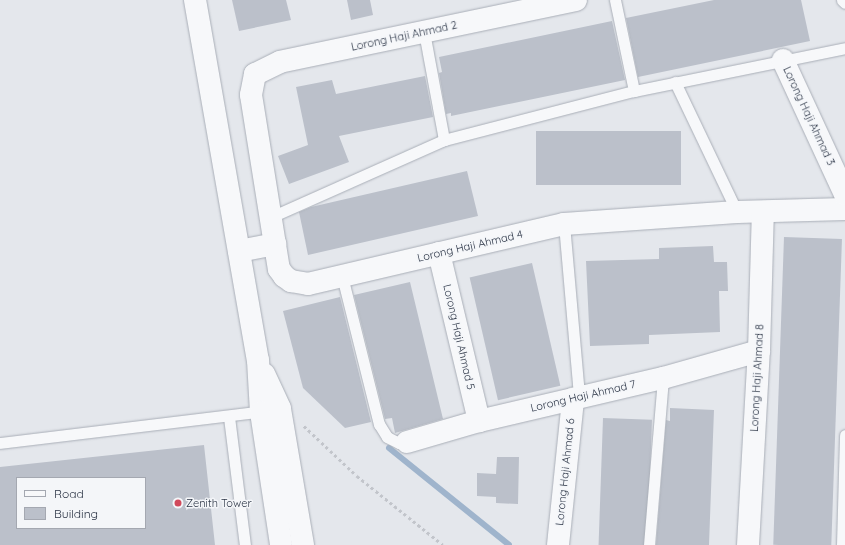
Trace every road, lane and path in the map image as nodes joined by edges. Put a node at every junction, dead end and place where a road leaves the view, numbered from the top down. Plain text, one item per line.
1 (195, 0) edge
2 (576, 0) edge
3 (615, 0) edge
4 (842, 0) edge
5 (845, 3) edge
6 (500, 8) edge
7 (424, 32) junction
8 (845, 48) edge
9 (783, 60) junction
10 (675, 82) junction
11 (634, 91) junction
12 (251, 94) joint
13 (444, 140) junction
14 (845, 194) edge
15 (845, 209) edge
16 (737, 212) junction
17 (763, 212) junction
18 (271, 217) junction
19 (564, 224) junction
20 (275, 244) junction
21 (239, 251) junction
22 (439, 254) junction
23 (342, 276) junction
24 (759, 351) junction
25 (663, 378) junction
26 (576, 398) junction
27 (270, 411) junction
28 (229, 416) junction
29 (479, 421) junction
30 (845, 435) edge
31 (407, 442) joint
32 (0, 443) edge
33 (245, 545) edge
34 (281, 545) edge
35 (303, 545) edge
36 (443, 545) edge
37 (558, 545) edge
38 (649, 545) edge
39 (748, 545) edge
40 (842, 545) edge

1 - 21 street
2 - 6 street, Lorong Haji Ahmad 2
3 - 11 lane
4 - 5 lane
6 - 7 street, Lorong Haji Ahmad 2
7 - 12 street, Lorong Haji Ahmad 2
7 - 13 lane
8 - 9 lane
9 - 10 lane
9 - 14 street, Lorong Haji Ahmad 3
10 - 11 lane
10 - 16 lane
11 - 13 lane
12 - 18 street, Lorong Haji Ahmad 4
13 - 18 lane
15 - 17 street, Lorong Haji Ahmad 4
16 - 17 street, Lorong Haji Ahmad 4
16 - 19 street, Lorong Haji Ahmad 4
17 - 24 street, Lorong Haji Ahmad 8
18 - 20 street, Lorong Haji Ahmad 4
19 - 22 street, Lorong Haji Ahmad 4
19 - 26 lane
20 - 21 street
20 - 23 street, Lorong Haji Ahmad 4
21 - 27 street
22 - 23 street, Lorong Haji Ahmad 4
22 - 29 street, Lorong Haji Ahmad 5
23 - 31 lane
24 - 25 street, Lorong Haji Ahmad 7
24 - 39 street, Lorong Haji Ahmad 8
25 - 26 street, Lorong Haji Ahmad 7
25 - 38 lane
26 - 29 street, Lorong Haji Ahmad 7
26 - 37 street, Lorong Haji Ahmad 6
27 - 28 lane
27 - 34 street
27 - 35 street
27 - 36 path
28 - 32 lane
28 - 33 lane
29 - 31 street, Lorong Haji Ahmad 7
30 - 40 lane

